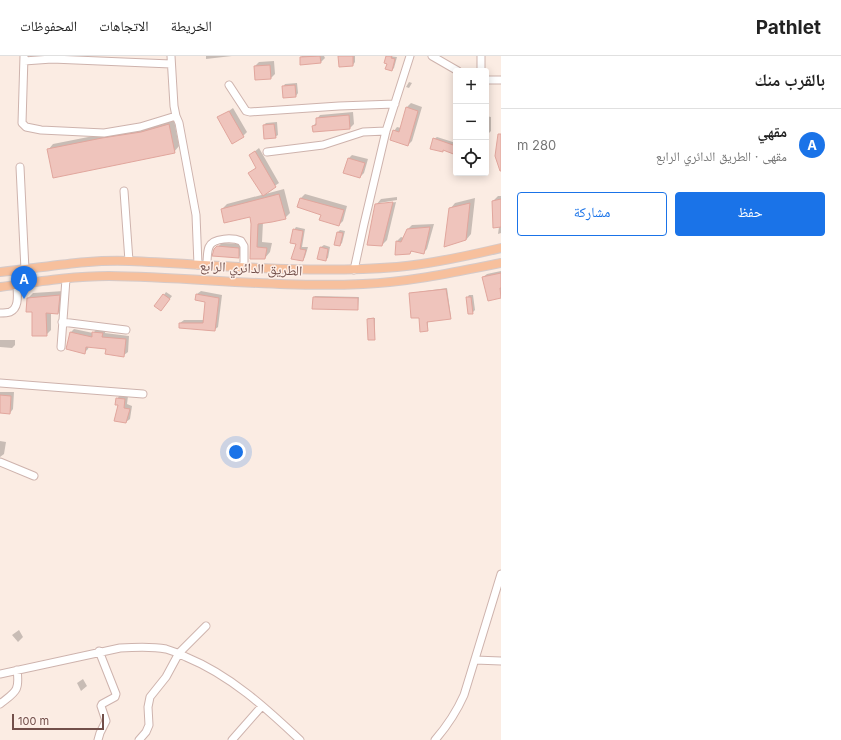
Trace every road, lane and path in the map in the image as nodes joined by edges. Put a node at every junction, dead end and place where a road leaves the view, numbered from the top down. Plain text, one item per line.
1 (171, 56) edge
2 (410, 56) edge
3 (432, 56) edge
4 (481, 56) edge
5 (24, 58) edge
6 (439, 58) edge
7 (171, 64) junction
8 (454, 68) edge
9 (481, 68) edge
10 (489, 80) edge
11 (501, 80) edge
12 (229, 85) dead end
13 (395, 104) junction
14 (176, 116) junction
15 (386, 131) junction
16 (267, 152) dead end
17 (20, 167) dead end
18 (124, 191) dead end
19 (501, 248) edge
20 (129, 261) junction
21 (501, 263) edge
22 (198, 265) junction
23 (207, 266) junction
24 (244, 267) junction
25 (25, 270) junction
26 (354, 270) junction
27 (0, 272) edge
28 (66, 279) junction
29 (17, 285) junction
30 (0, 287) edge
31 (0, 313) edge
32 (62, 322) junction
33 (126, 330) dead end
34 (60, 347) dead end
35 (0, 383) edge
36 (143, 394) dead end
37 (0, 462) edge
38 (34, 476) dead end
39 (501, 574) edge
40 (206, 626) dead end
41 (99, 651) junction
42 (178, 654) junction
43 (475, 660) junction
44 (501, 661) edge
45 (17, 670) junction
46 (0, 674) edge
47 (0, 704) edge
48 (262, 706) junction
49 (98, 740) edge
50 (139, 740) edge
51 (232, 740) edge
52 (300, 740) edge
53 (435, 740) edge

1 - 7 street
2 - 13 street
3 - 6 street
4 - 9 street
5 - 7 street
5 - 14 street
6 - 8 street
7 - 14 street
10 - 11 street
12 - 13 street
13 - 15 street
14 - 22 street
15 - 16 street
15 - 26 street
17 - 25 street
18 - 20 street
19 - 26 main road, الطريق الدائري الرابع
20 - 22 main road, الطريق الدائري الرابع
20 - 25 main road, الطريق الدائري الرابع
21 - 28 main road, الطريق الدائري الرابع
22 - 23 main road, الطريق الدائري الرابع
23 - 24 main road, الطريق الدائري الرابع
23 - 24 street
24 - 26 main road, الطريق الدائري الرابع
25 - 27 main road, الطريق الدائري الرابع
28 - 29 main road, الطريق الدائري الرابع
28 - 32 street
29 - 30 main road, الطريق الدائري الرابع
29 - 31 street
32 - 33 street
32 - 34 street
35 - 36 street
37 - 38 street
39 - 43 street
40 - 42 street
41 - 42 street
41 - 45 street
41 - 49 street
42 - 48 street
42 - 50 street
43 - 44 street
43 - 53 street
45 - 46 street
45 - 47 street
48 - 51 street
48 - 52 street

